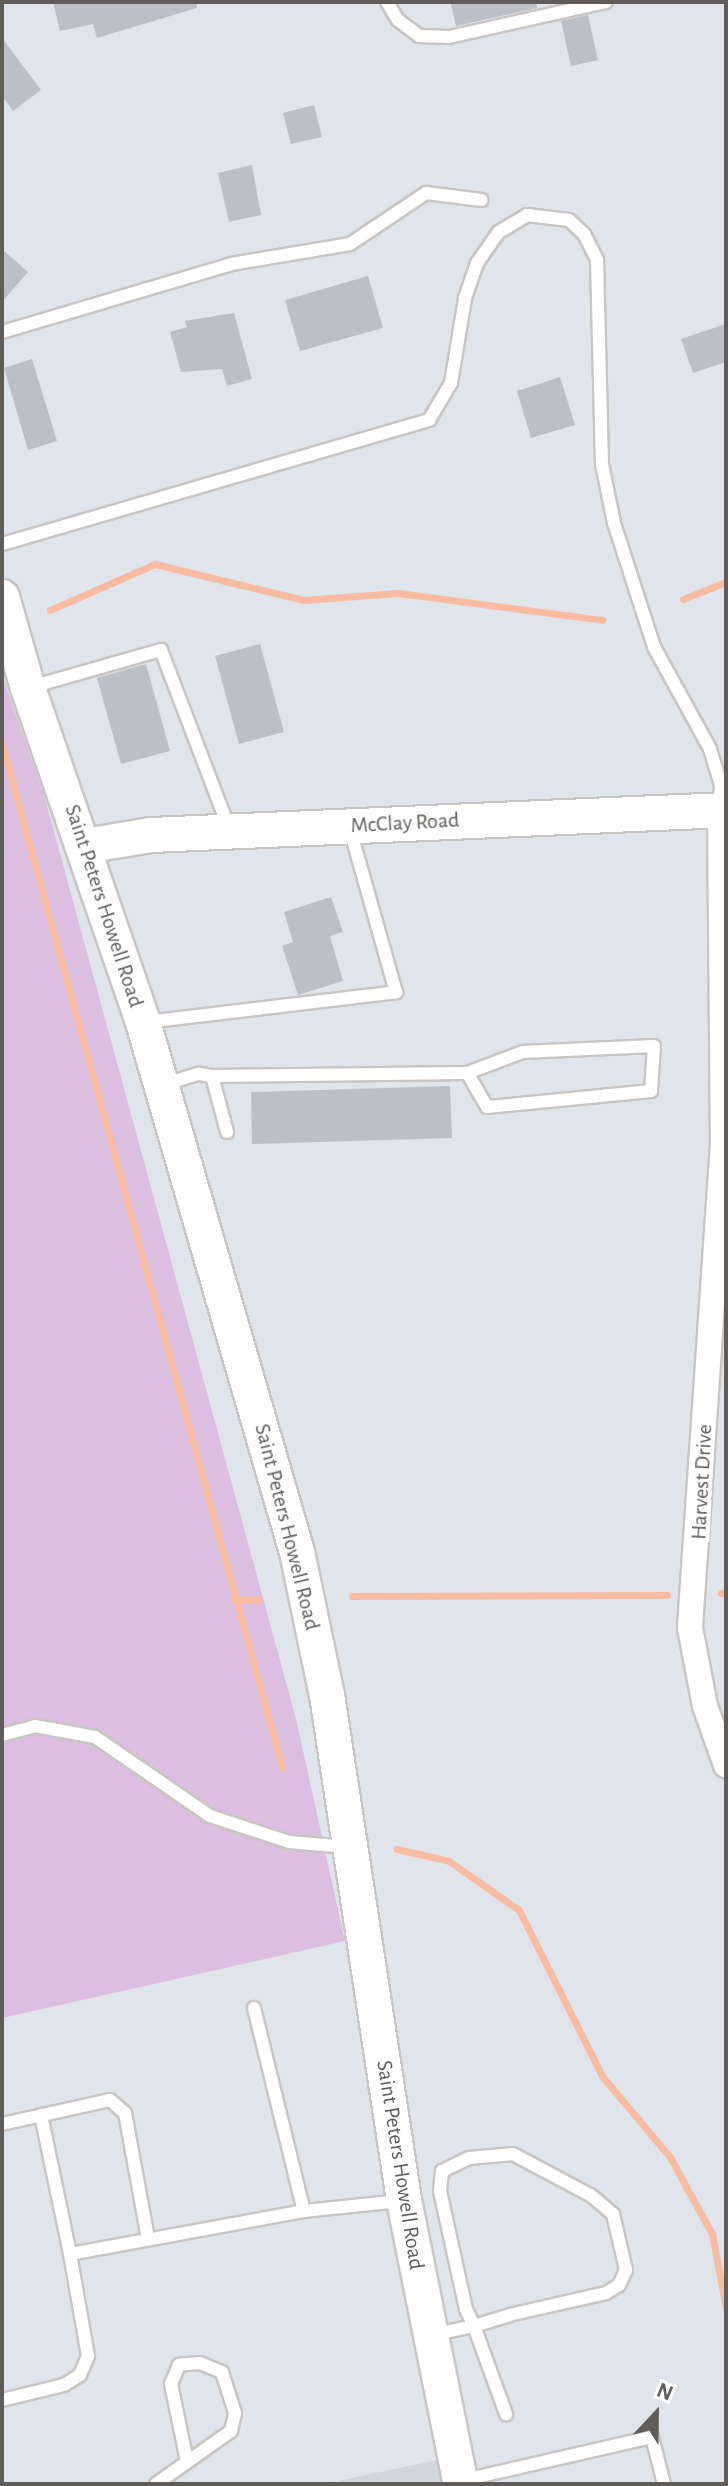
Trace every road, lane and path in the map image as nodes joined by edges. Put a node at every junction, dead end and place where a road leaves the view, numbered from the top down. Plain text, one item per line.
1 (387, 2) edge
2 (606, 2) edge
3 (482, 200) dead end
4 (2, 332) edge
5 (2, 544) edge
6 (2, 597) edge
7 (28, 688) junction
8 (723, 810) edge
9 (349, 826) junction
10 (231, 832) junction
11 (85, 846) junction
12 (143, 1022) junction
13 (467, 1073) junction
14 (212, 1076) junction
15 (159, 1086) junction
16 (227, 1132) dead end
17 (724, 1144) edge
18 (715, 1441) edge
19 (2, 1735) edge
20 (726, 1765) edge
21 (350, 1847) junction
22 (254, 2008) dead end
23 (41, 2115) junction
24 (2, 2124) edge
25 (404, 2200) junction
26 (304, 2211) junction
27 (148, 2238) junction
28 (70, 2254) junction
29 (474, 2326) junction
30 (429, 2336) junction
31 (2, 2400) edge
32 (506, 2414) dead end
33 (187, 2461) junction
34 (461, 2482) edge
35 (156, 2484) edge
36 (664, 2484) edge

1 - 2 lane
3 - 4 lane
5 - 8 lane
6 - 7 main road, Saint Peters Howell Road
7 - 10 lane
7 - 11 main road, Saint Peters Howell Road
8 - 9 main road, McClay Road
8 - 17 street, Harvest Drive
9 - 10 main road, McClay Road
9 - 12 lane
10 - 11 main road, McClay Road
11 - 12 main road, Saint Peters Howell Road
12 - 15 main road, Saint Peters Howell Road
13 - 13 lane
13 - 14 lane
14 - 15 lane
14 - 16 lane
15 - 21 main road, Saint Peters Howell Road
17 - 18 street, Harvest Drive
18 - 20 street, Harvest Drive
19 - 21 lane
21 - 25 main road, Saint Peters Howell Road
22 - 26 lane
23 - 24 lane
23 - 27 lane
23 - 28 lane
25 - 26 lane
25 - 30 main road, Saint Peters Howell Road
26 - 27 lane
27 - 28 lane
28 - 31 lane
29 - 29 lane
29 - 30 lane
29 - 32 lane
30 - 34 main road, Saint Peters Howell Road
33 - 33 lane
33 - 35 lane
34 - 36 lane

